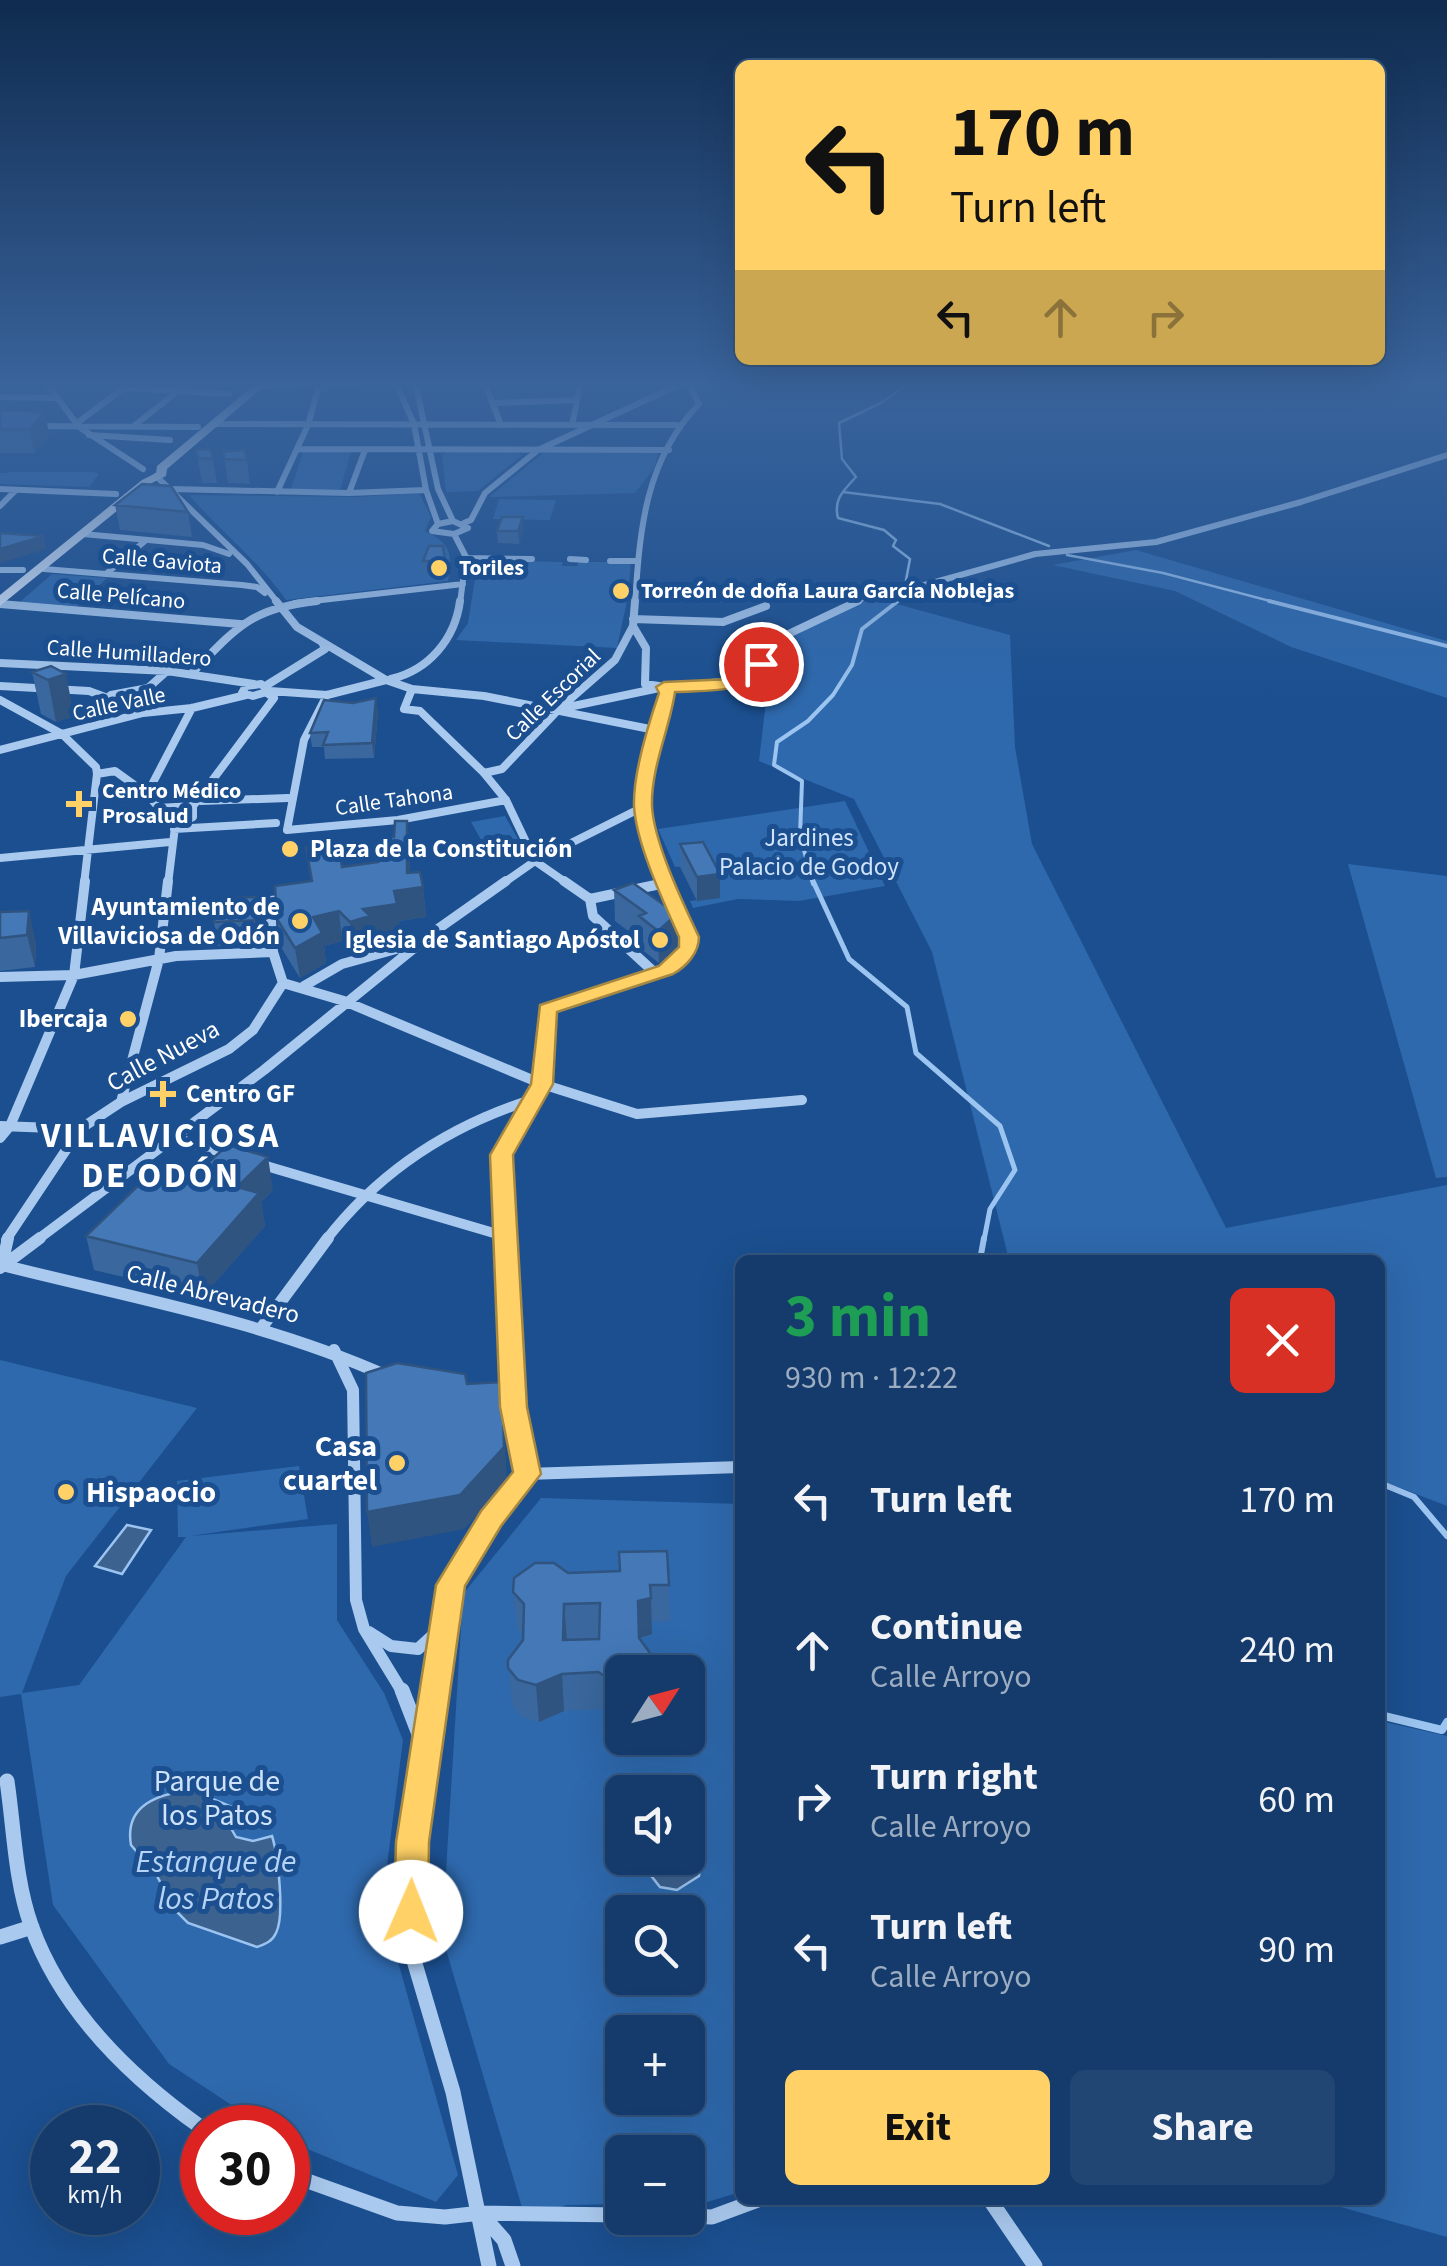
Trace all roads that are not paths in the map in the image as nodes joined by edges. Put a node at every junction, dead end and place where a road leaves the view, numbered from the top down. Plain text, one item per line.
1 (127, 487) edge
2 (134, 487) edge
3 (167, 487) edge
4 (279, 487) edge
5 (351, 487) edge
6 (425, 487) edge
7 (438, 487) edge
8 (493, 487) edge
9 (654, 487) edge
10 (1348, 487) edge
11 (0, 489) edge
12 (16, 490) junction
13 (170, 490) junction
14 (426, 490) junction
15 (277, 492) junction
16 (349, 493) junction
17 (116, 494) junction
18 (0, 506) edge
19 (453, 522) junction
20 (464, 523) junction
21 (438, 524) junction
22 (83, 534) junction
23 (454, 534) junction
24 (146, 541) junction
25 (466, 558) junction
26 (532, 559) dead end
27 (570, 560) dead end
28 (586, 560) dead end
29 (610, 560) dead end
30 (638, 561) junction
31 (248, 564) junction
32 (33, 569) junction
33 (0, 570) edge
34 (106, 574) junction
35 (463, 584) junction
36 (0, 591) edge
37 (276, 602) junction
38 (0, 603) edge
39 (766, 606) dead end
40 (633, 623) junction
41 (240, 624) junction
42 (323, 644) junction
43 (0, 663) edge
44 (167, 671) junction
45 (192, 673) junction
46 (388, 680) junction
47 (254, 684) junction
48 (645, 684) junction
49 (0, 686) edge
50 (664, 687) junction
51 (412, 689) junction
52 (268, 690) junction
53 (108, 694) junction
54 (638, 694) junction
55 (246, 695) junction
56 (327, 695) junction
57 (0, 700) edge
58 (192, 708) junction
59 (559, 710) junction
60 (146, 713) junction
61 (655, 730) junction
62 (62, 734) junction
63 (0, 750) edge
64 (484, 773) junction
65 (97, 774) junction
66 (146, 794) junction
67 (288, 798) junction
68 (506, 800) junction
69 (197, 803) junction
70 (643, 806) junction
71 (159, 809) junction
72 (276, 823) dead end
73 (175, 828) junction
74 (170, 842) junction
75 (91, 850) junction
76 (0, 858) edge
77 (535, 861) junction
78 (664, 883) junction
79 (590, 899) junction
80 (300, 900) edge
81 (417, 944) junction
82 (273, 952) junction
83 (159, 959) junction
84 (655, 973) junction
85 (74, 975) junction
86 (0, 978) edge
87 (283, 983) junction
88 (304, 986) junction
89 (344, 1001) junction
90 (542, 1084) junction
91 (537, 1098) junction
92 (802, 1100) dead end
93 (121, 1102) junction
94 (5, 1126) edge
95 (80, 1129) junction
96 (172, 1137) junction
97 (0, 1138) edge
98 (365, 1196) junction
99 (504, 1236) junction
100 (1, 1266) edge
101 (262, 1327) junction
102 (333, 1349) junction
103 (406, 1385) edge
104 (496, 1404) edge
105 (514, 1407) junction
106 (735, 1467) edge
107 (527, 1474) junction
108 (442, 1627) junction
109 (364, 1629) junction
110 (426, 1751) junction
111 (7, 1781) dead end
112 (32, 1927) junction
113 (0, 1936) edge
114 (180, 2114) edge
115 (310, 2182) edge
116 (744, 2205) edge
117 (993, 2205) edge
118 (480, 2213) junction
119 (605, 2215) edge
120 (705, 2216) edge
121 (488, 2266) edge
122 (513, 2266) edge
123 (1034, 2266) edge

1 - 17 street
2 - 22 street
3 - 13 street
4 - 15 street
5 - 16 street
6 - 14 street
7 - 19 street
8 - 20 street
9 - 30 street
10 - 50 street
11 - 12 street
12 - 17 street
12 - 18 street
13 - 15 street
13 - 31 street
14 - 16 street
14 - 21 street
15 - 16 street
17 - 32 street
19 - 20 street
19 - 21 street
20 - 23 street
21 - 23 street
22 - 24 street
22 - 32 street
23 - 25 street
24 - 31 street
24 - 34 street
25 - 26 street
25 - 35 street
27 - 28 street
29 - 30 street
30 - 40 street
31 - 37 street
32 - 33 street, Calle Gaviota
32 - 34 street, Calle Gaviota
32 - 36 street
32 - 38 street
34 - 37 street, Calle Gaviota
35 - 37 street
35 - 46 street
37 - 41 street
37 - 42 street
38 - 41 street, Calle Pelícano
39 - 40 street
40 - 48 street
40 - 59 street, Calle Escorial
41 - 45 street
42 - 46 street
42 - 52 street
43 - 44 street, Calle Humilladero
44 - 45 street, Calle Humilladero
44 - 53 street
45 - 47 street, Calle Humilladero
46 - 51 street
46 - 56 street
47 - 52 street, Calle Humilladero
47 - 55 street
48 - 50 street
48 - 54 street
49 - 53 street
50 - 54 street
50 - 61 street
51 - 59 street
51 - 64 street
52 - 55 street, Calle Valle
52 - 56 street
52 - 69 street
53 - 60 street
54 - 59 street
55 - 58 street, Calle Valle
56 - 67 street
57 - 62 street
58 - 60 street, Calle Valle
58 - 66 street
59 - 61 street
59 - 64 street, Calle Escorial
60 - 62 street, Calle Valle
61 - 70 street
62 - 63 street, Calle Valle
62 - 65 street
64 - 68 street
65 - 66 street
65 - 75 street
66 - 71 street
67 - 68 street, Calle Tahona
67 - 69 street
68 - 77 street
69 - 71 street
69 - 73 street
70 - 77 street
70 - 78 street
71 - 73 street
72 - 73 street
73 - 74 street
74 - 75 street
74 - 83 street
75 - 76 street
75 - 85 street
77 - 79 street
77 - 81 street
78 - 79 street
78 - 84 street
79 - 84 street
80 - 82 street
81 - 88 street
81 - 89 street
82 - 83 street
82 - 87 street
83 - 85 street
83 - 93 street
84 - 90 street
85 - 86 street
85 - 94 street
87 - 88 street
87 - 93 street, Calle Nueva
88 - 89 street
89 - 90 street
89 - 96 street
90 - 91 street
90 - 92 street
91 - 98 street
91 - 99 street
93 - 95 street, Calle Nueva
94 - 95 street
94 - 97 street
95 - 100 street, Calle Nueva
96 - 98 street
96 - 100 street
98 - 99 street
98 - 101 street
99 - 105 street
100 - 101 street, Calle Abrevadero
101 - 102 street, Calle Abrevadero
102 - 103 street, Calle Abrevadero
102 - 109 street
104 - 105 street
105 - 107 street
106 - 107 street
107 - 108 street
108 - 109 street
108 - 110 street
109 - 110 street
110 - 118 street
111 - 112 street
112 - 113 street
112 - 114 street
115 - 118 street
116 - 120 street
117 - 123 street
118 - 119 street
118 - 121 street
118 - 122 street

